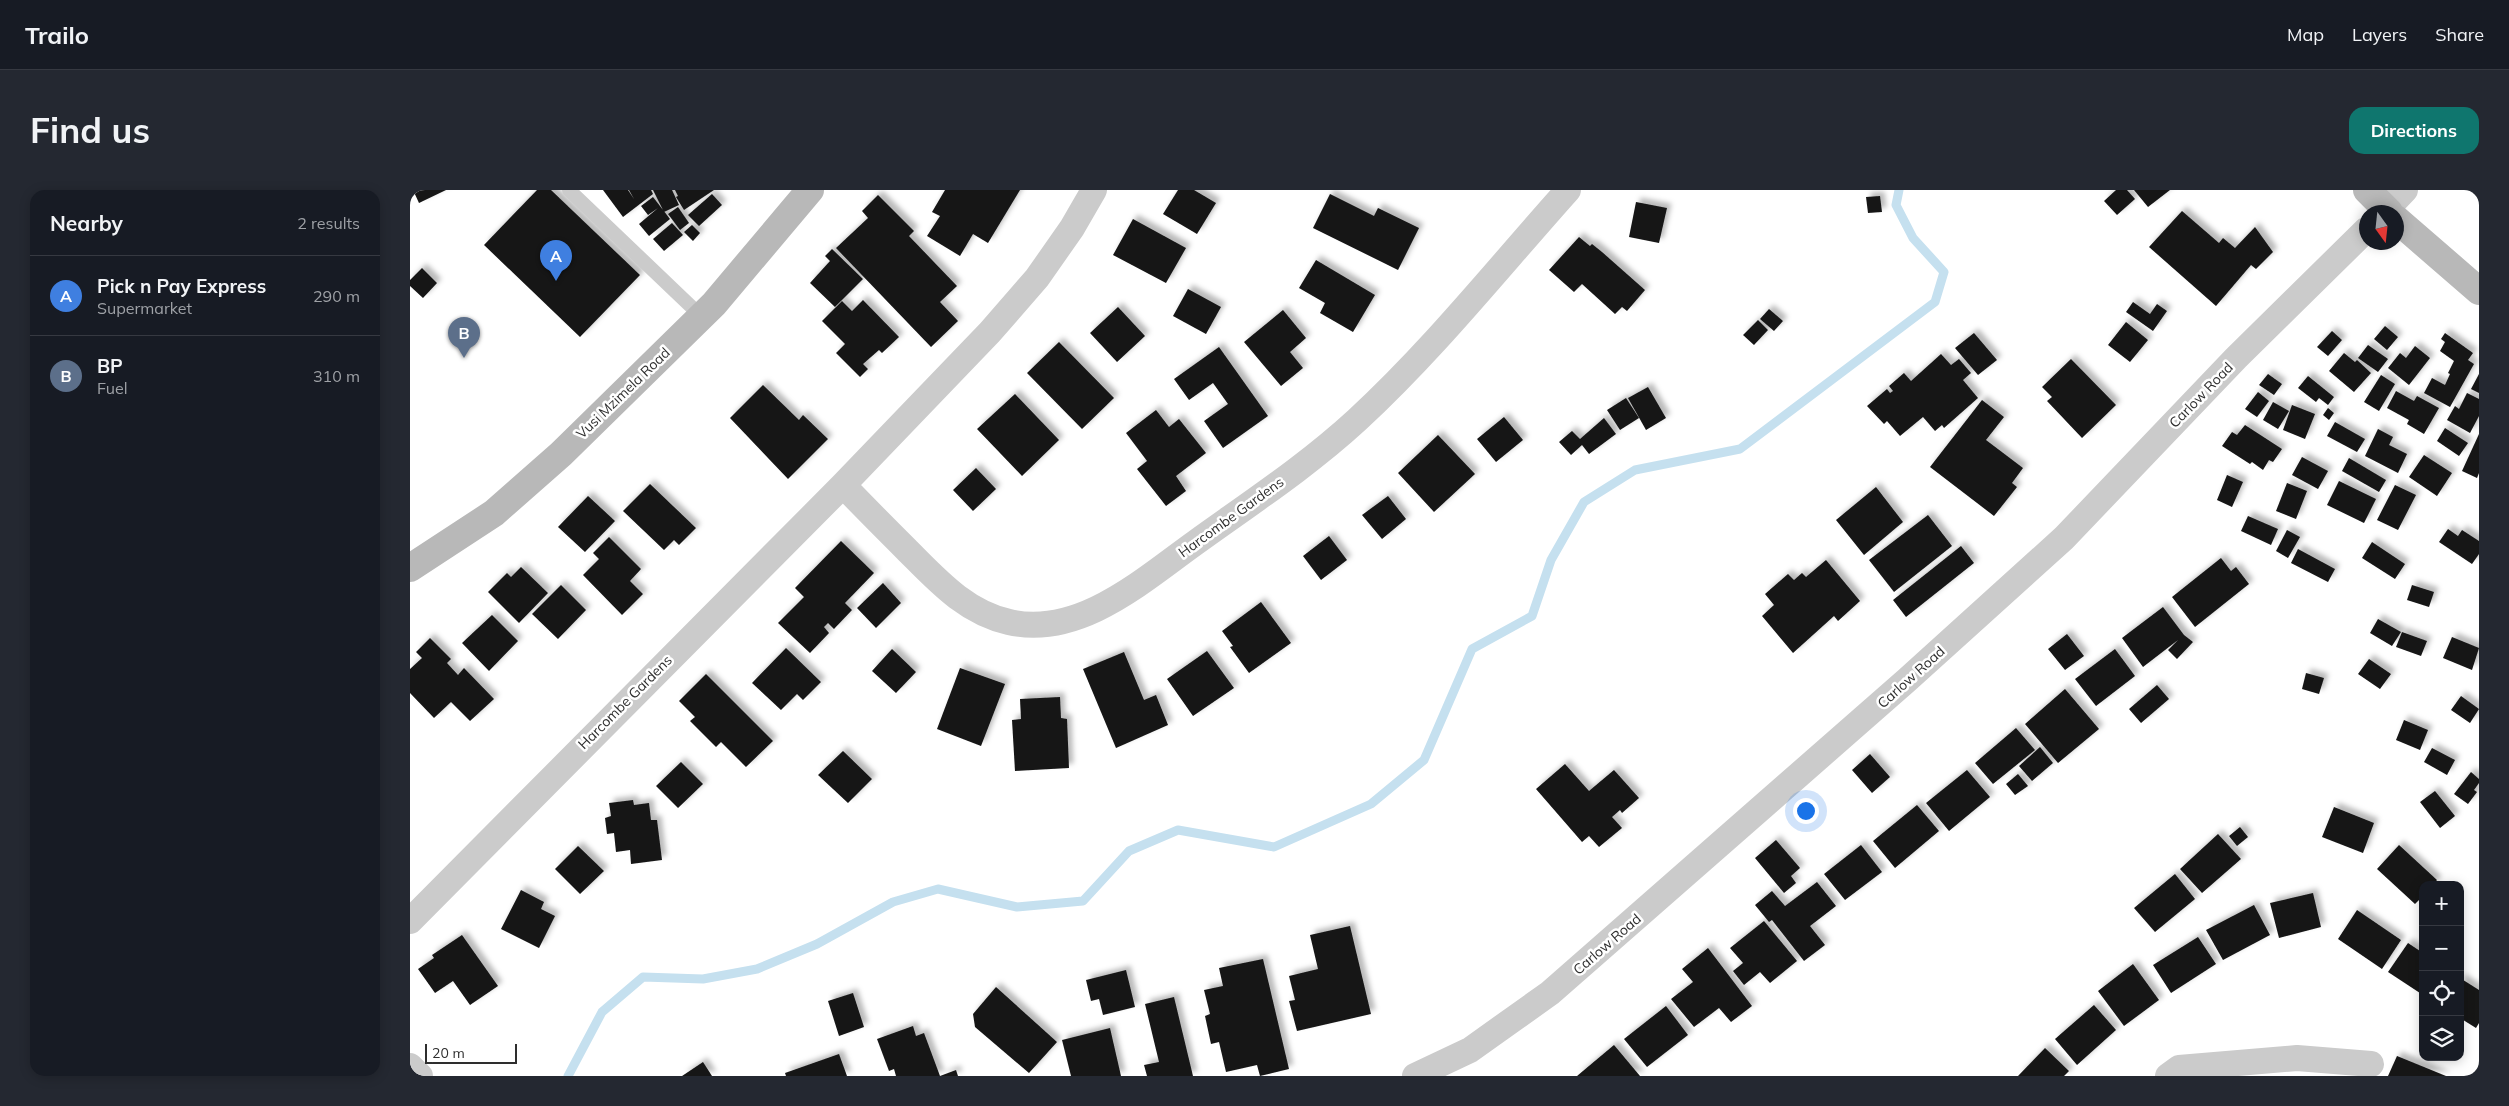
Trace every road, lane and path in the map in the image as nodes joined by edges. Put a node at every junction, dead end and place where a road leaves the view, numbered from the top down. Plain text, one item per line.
1 (569, 190) edge
2 (1094, 190) edge
3 (1568, 190) edge
4 (2367, 190) edge
5 (2405, 190) edge
6 (804, 192) edge
7 (2381, 205) edge
8 (2395, 205) edge
9 (2404, 227) edge
10 (2359, 237) edge
11 (2479, 291) edge
12 (701, 316) junction
13 (843, 486) junction
14 (410, 568) edge
15 (410, 921) edge
16 (2371, 1064) dead end
17 (410, 1066) edge
18 (420, 1076) edge
19 (1416, 1076) edge
20 (2168, 1076) edge

1 - 12 lane
2 - 13 street, Harcombe Gardens
3 - 13 street, Harcombe Gardens
4 - 7 main road
5 - 8 street
6 - 12 main road, Vusi Mzimela Road
9 - 11 main road
10 - 19 street, Carlow Road
12 - 14 main road, Vusi Mzimela Road
13 - 15 street, Harcombe Gardens
16 - 20 street
17 - 18 street

